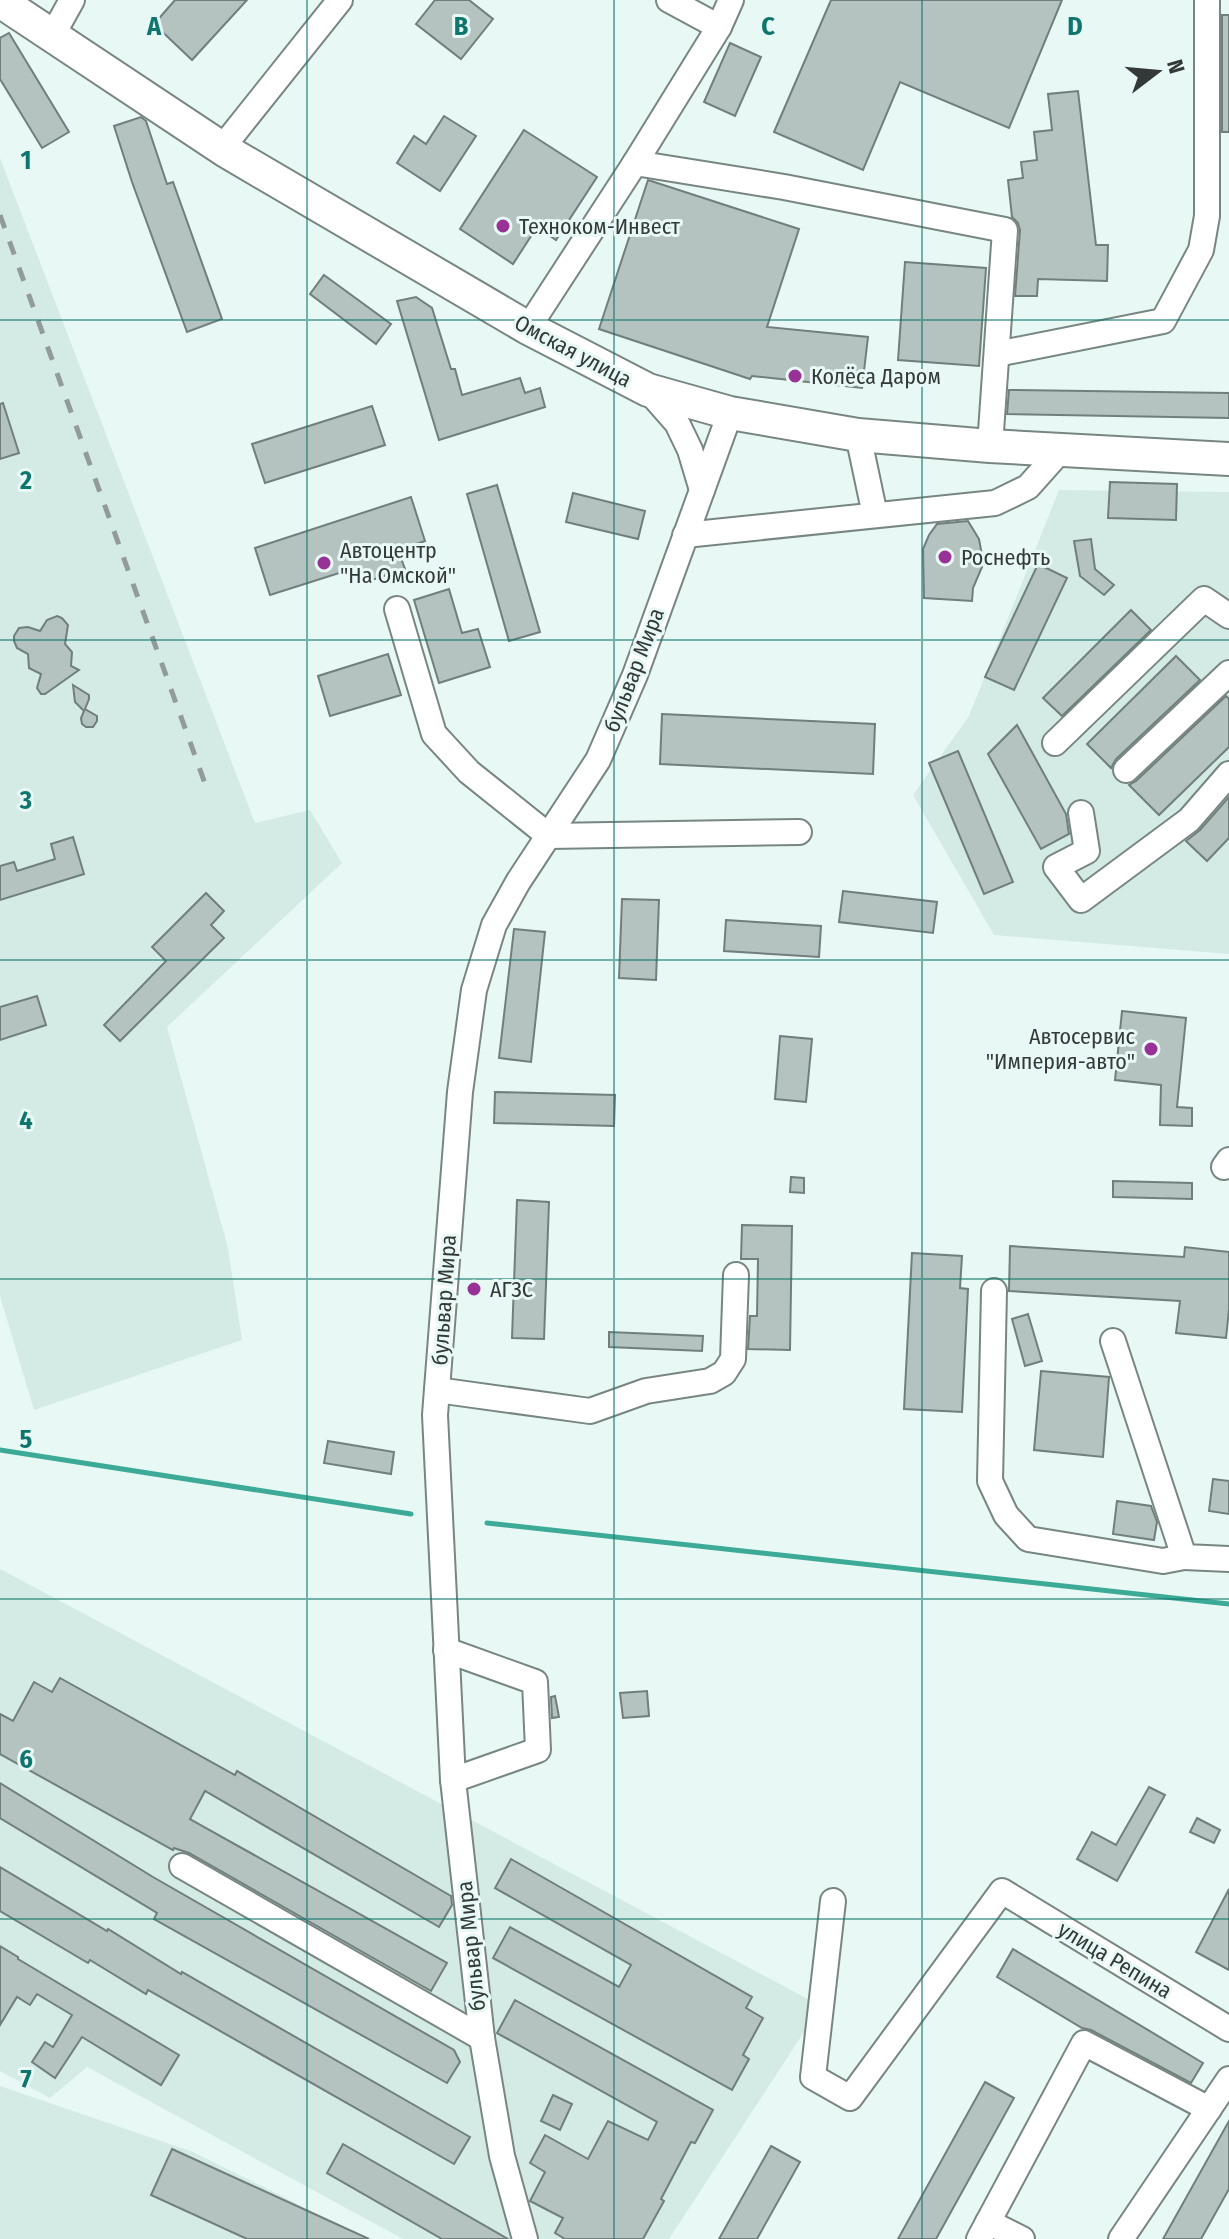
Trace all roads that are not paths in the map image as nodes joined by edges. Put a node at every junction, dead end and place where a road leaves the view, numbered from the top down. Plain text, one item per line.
1 (72, 0) edge
2 (340, 0) edge
3 (669, 0) edge
4 (731, 0) edge
5 (1207, 0) edge
6 (0, 1) edge
7 (719, 27) junction
8 (52, 36) junction
9 (222, 148) junction
10 (635, 163) junction
11 (528, 328) junction
12 (997, 354) junction
13 (648, 390) junction
14 (730, 413) junction
15 (858, 435) junction
16 (990, 446) junction
17 (1060, 451) junction
18 (1229, 459) edge
19 (702, 490) junction
20 (875, 515) junction
21 (685, 535) junction
22 (397, 609) dead end
23 (1229, 616) edge
24 (1229, 673) edge
25 (1055, 743) dead end
26 (1126, 770) dead end
27 (1229, 774) edge
28 (1081, 813) dead end
29 (799, 832) dead end
30 (549, 836) junction
31 (736, 1275) dead end
32 (994, 1291) dead end
33 (1113, 1341) dead end
34 (437, 1390) junction
35 (1184, 1557) junction
36 (1229, 1559) edge
37 (446, 1650) junction
38 (453, 1780) junction
39 (182, 1866) dead end
40 (833, 1901) dead end
41 (1229, 2029) edge
42 (482, 2038) junction
43 (1229, 2079) edge
44 (1209, 2109) junction
45 (983, 2230) edge
46 (525, 2239) edge
47 (1022, 2239) edge
48 (1121, 2239) edge

1 - 8 street
2 - 9 street
3 - 7 street
4 - 7 street
5 - 12 street
6 - 8 main road, Омская улица
7 - 10 street
8 - 9 main road, Омская улица
9 - 11 main road, Омская улица
10 - 11 street
10 - 12 street
11 - 13 main road, Омская улица
12 - 16 street
13 - 14 main road, Омская улица
13 - 19 street
14 - 15 main road, Омская улица
14 - 19 street, бульвар Мира
15 - 16 main road, Омская улица
15 - 20 street
16 - 17 main road, Омская улица
17 - 18 main road, Омская улица
17 - 20 street
19 - 21 street, бульвар Мира
20 - 21 street
21 - 30 street, бульвар Мира
22 - 30 street
23 - 25 street
24 - 26 street
27 - 28 street
29 - 30 street
30 - 34 street, бульвар Мира
31 - 34 street
32 - 35 street
33 - 35 street
34 - 37 street, бульвар Мира
35 - 36 street
37 - 38 street, бульвар Мира
37 - 38 street
38 - 42 street, бульвар Мира
39 - 42 street
40 - 41 street, улица Репина
42 - 46 street, бульвар Мира
43 - 44 street
44 - 45 street
44 - 48 street
45 - 47 street

